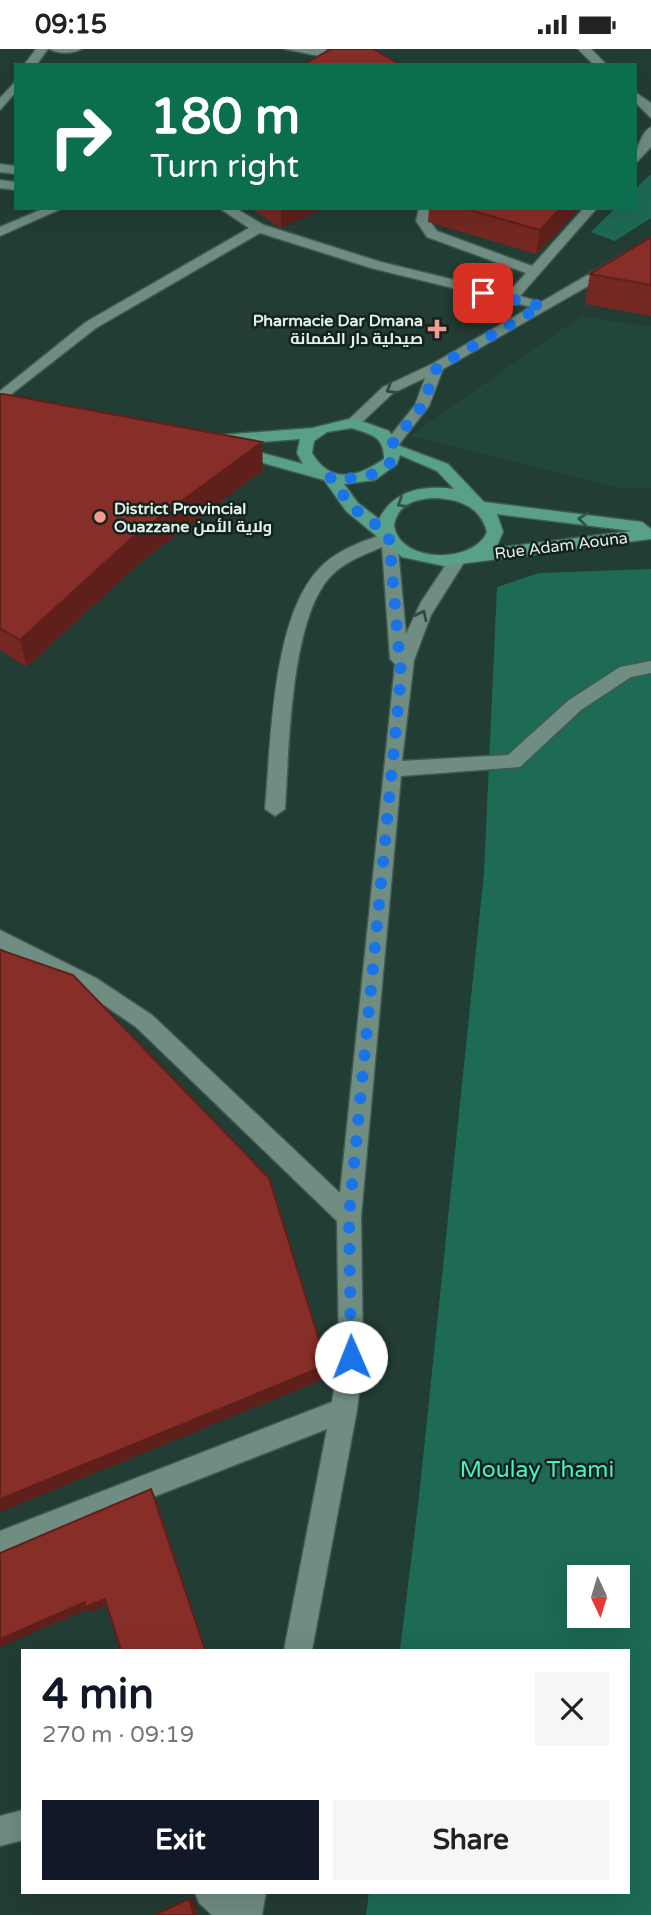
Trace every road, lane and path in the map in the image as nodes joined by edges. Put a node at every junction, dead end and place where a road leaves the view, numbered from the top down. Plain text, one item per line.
1 (56, 49) edge
2 (75, 49) edge
3 (291, 49) edge
4 (584, 49) edge
5 (335, 63) edge
6 (599, 63) edge
7 (14, 89) edge
8 (637, 97) edge
9 (3, 111) edge
10 (651, 114) edge
11 (651, 131) edge
12 (637, 157) edge
13 (52, 210) edge
14 (228, 210) edge
15 (425, 210) edge
16 (589, 210) edge
17 (259, 228) junction
18 (0, 232) edge
19 (651, 244) edge
20 (533, 271) junction
21 (510, 299) junction
22 (542, 306) junction
23 (437, 367) junction
24 (0, 399) edge
25 (353, 423) junction
26 (314, 433) junction
27 (393, 447) junction
28 (323, 474) junction
29 (467, 498) junction
30 (483, 507) junction
31 (651, 528) edge
32 (651, 534) edge
33 (388, 536) junction
34 (464, 559) junction
35 (651, 667) edge
36 (401, 675) junction
37 (392, 769) junction
38 (275, 809) dead end
39 (0, 937) edge
40 (349, 1217) junction
41 (344, 1410) junction
42 (0, 1544) edge
43 (298, 1649) edge
44 (21, 1826) edge
45 (0, 1831) edge
46 (212, 1894) edge
47 (251, 1894) edge
48 (235, 1915) edge
49 (247, 1915) edge

1 - 2 street
3 - 5 street
4 - 6 street
7 - 9 street
8 - 10 street
11 - 12 street
13 - 18 street
14 - 17 street
15 - 20 street
16 - 20 street
17 - 21 street
17 - 24 street
19 - 22 street
20 - 21 street
21 - 22 street
22 - 23 street
23 -> 25 street
23 - 27 street
25 - 26 main road
25 - 27 main road
26 - 28 main road
26 - 28 main road
27 - 28 main road
27 - 29 main road
28 - 33 main road
29 - 30 main road
29 -> 33 main road
31 -> 30 main road, Rue Adam Aouna
30 - 34 main road
32 - 34 main road, Rue Adam Aouna
33 - 34 main road
33 - 36 street
33 - 38 street
36 -> 34 street
35 - 37 street
36 - 37 street
37 - 40 street
39 - 40 street
40 - 41 street
41 - 42 street
41 - 43 street
44 - 45 street
46 - 48 street
47 - 49 street

